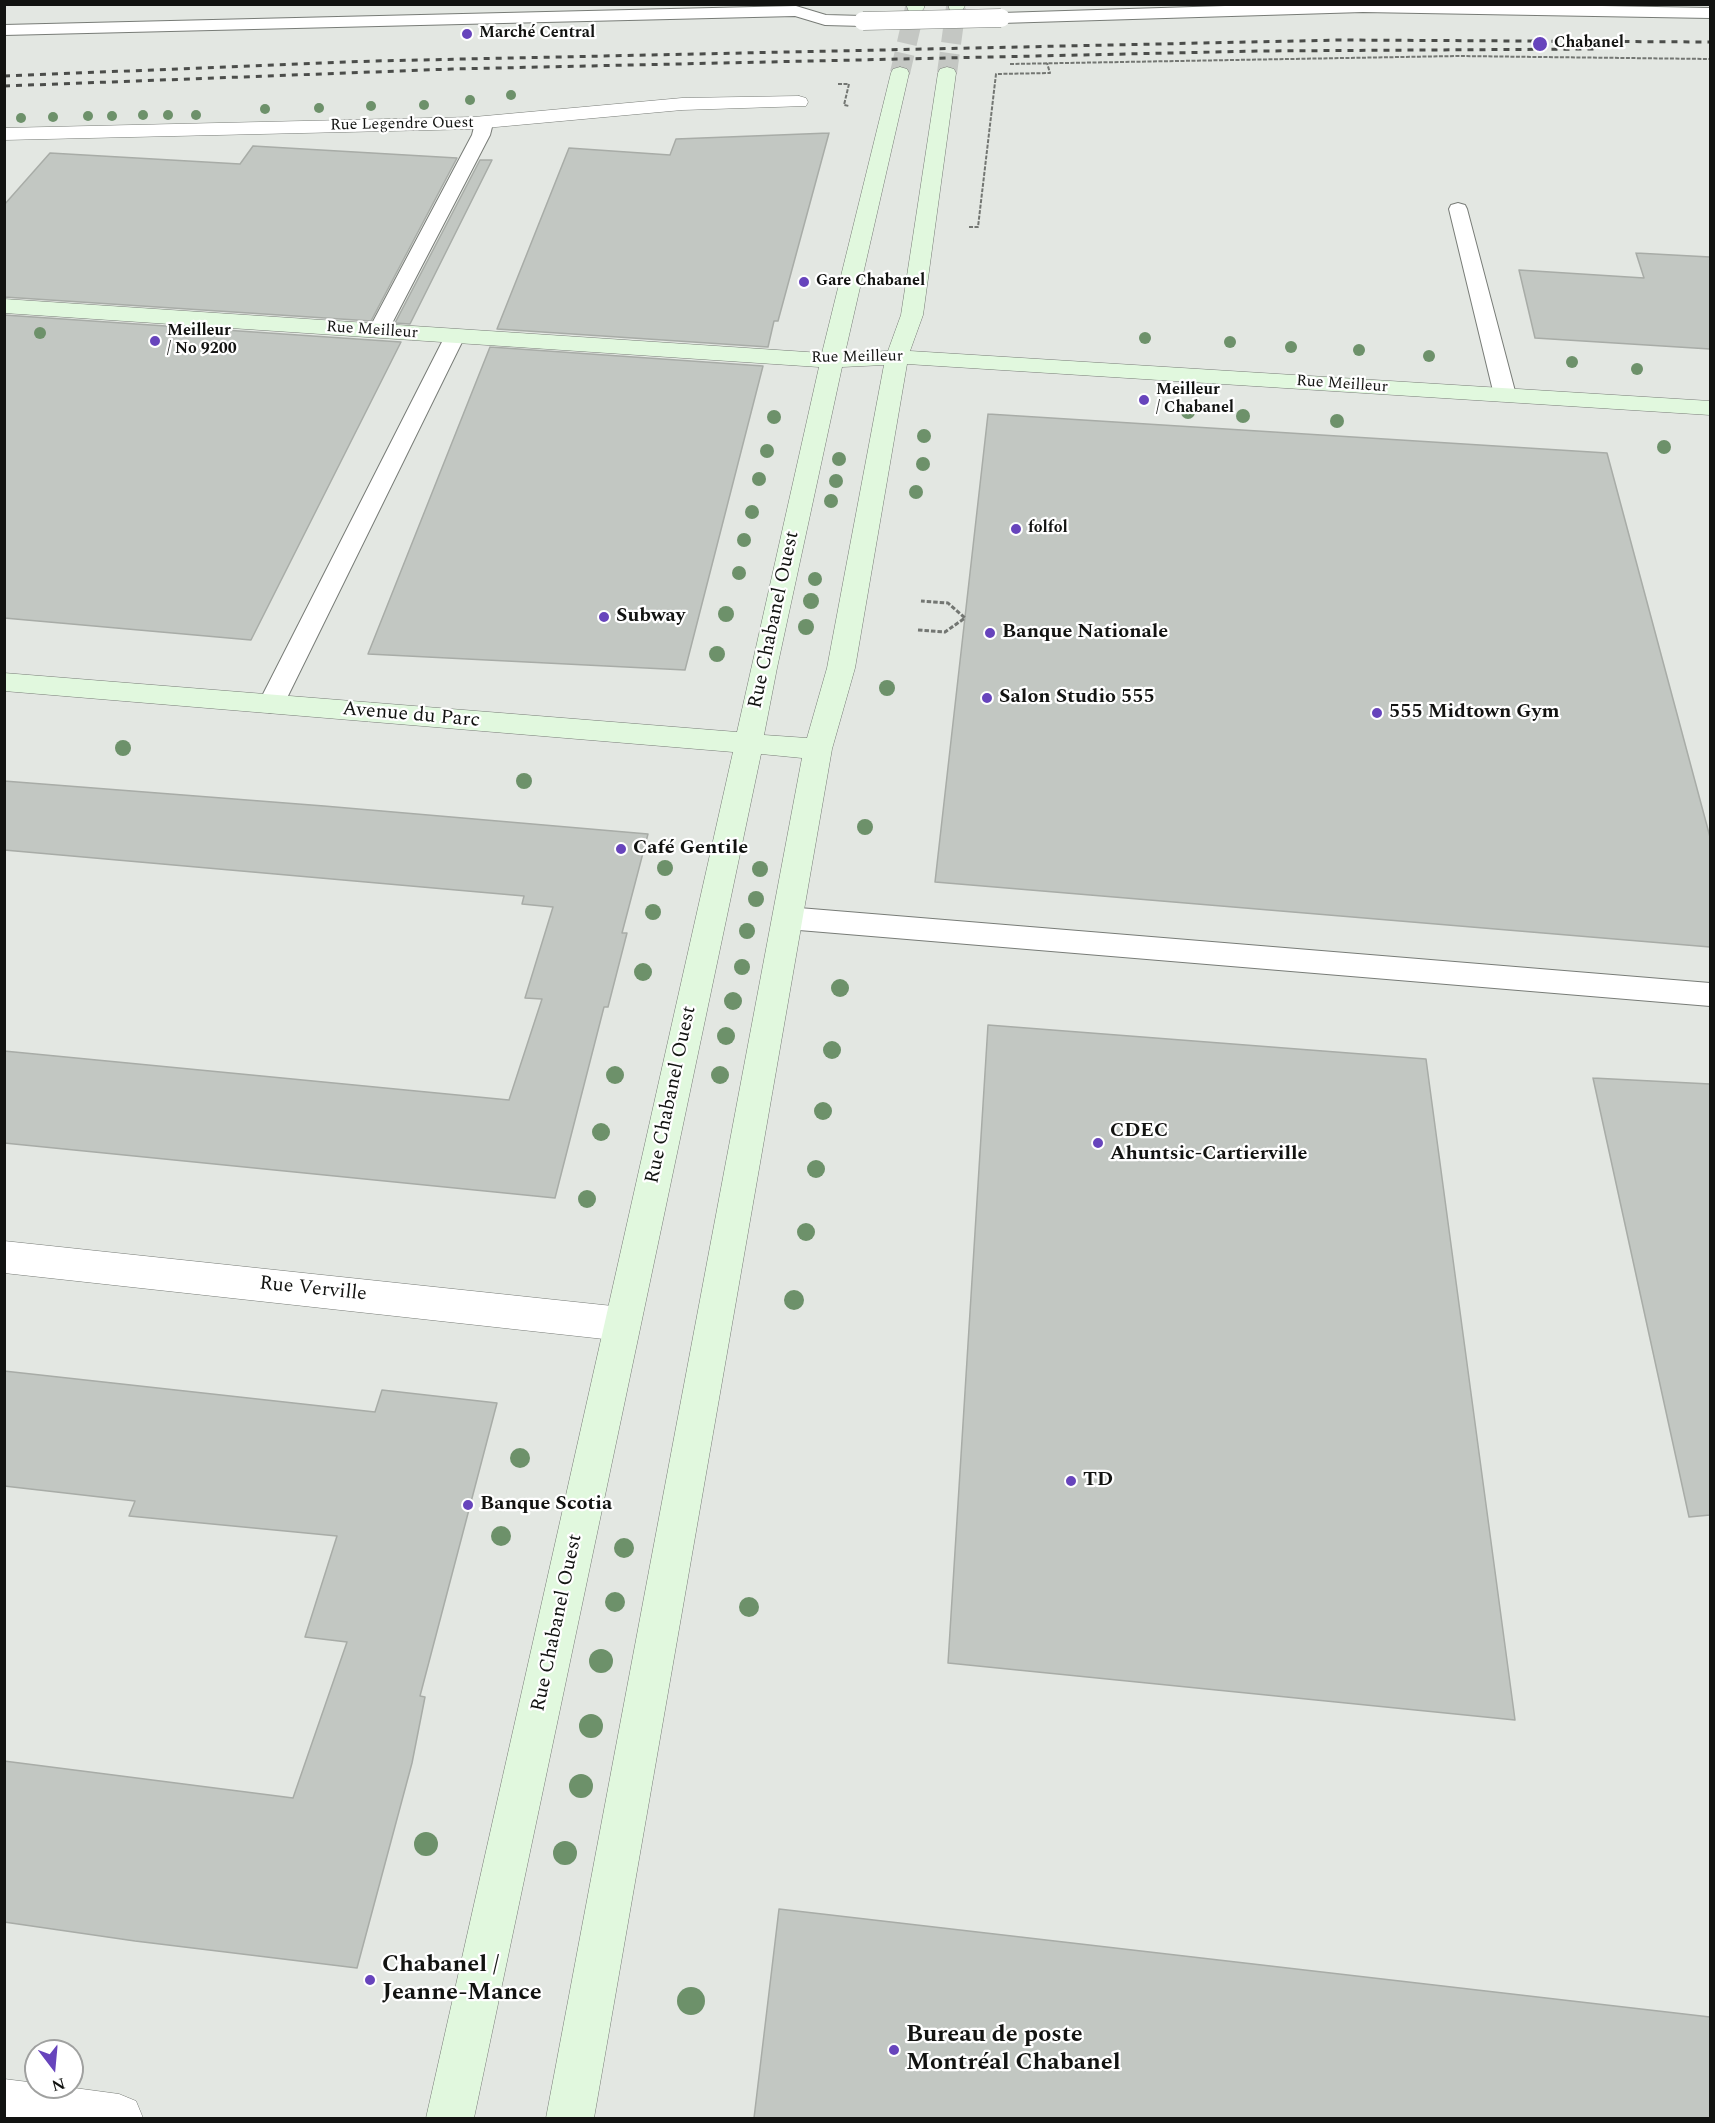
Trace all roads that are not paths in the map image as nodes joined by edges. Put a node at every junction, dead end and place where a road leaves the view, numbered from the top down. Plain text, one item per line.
1 (1412, 6) edge
2 (796, 8) edge
3 (1044, 10) edge
4 (1710, 13) edge
5 (4, 30) edge
6 (900, 73) tunnel mouth
7 (947, 73) tunnel mouth
8 (799, 102) dead end
9 (484, 123) junction
10 (4, 135) edge
11 (1458, 210) dead end
12 (4, 306) edge
13 (378, 331) junction
14 (455, 336) junction
15 (897, 357) junction
16 (833, 361) junction
17 (1505, 395) junction
18 (1710, 408) edge
19 (4, 682) edge
20 (271, 705) junction
21 (748, 744) junction
22 (818, 749) junction
23 (787, 918) junction
24 (1710, 995) edge
25 (4, 1257) edge
26 (622, 1324) junction
27 (4, 2103) edge
28 (119, 2118) edge
29 (450, 2118) edge
30 (570, 2118) edge

1 - 3 lane
1 - 4 lane
2 - 3 lane, bridge
2 - 5 lane
6 - 16 street, Rue Chabanel Ouest
7 - 15 street
8 - 9 street, Rue Legendre Ouest
9 - 10 street, Rue Legendre Ouest
9 - 13 lane
11 - 17 lane
12 - 13 street, Rue Meilleur
13 - 14 street, Rue Meilleur
14 - 16 street, Rue Meilleur
14 - 20 lane
15 - 16 street, Rue Meilleur
15 - 17 street, Rue Meilleur
15 - 22 street
16 - 21 street, Rue Chabanel Ouest
17 - 18 street, Rue Meilleur
19 - 20 street, Avenue du Parc
20 - 21 street, Avenue du Parc
21 - 22 street, Avenue du Parc
21 - 26 street, Rue Chabanel Ouest
22 - 23 street
23 - 24 lane
23 - 30 street
25 - 26 street, Rue Verville
26 - 29 street, Rue Chabanel Ouest
27 - 28 street

